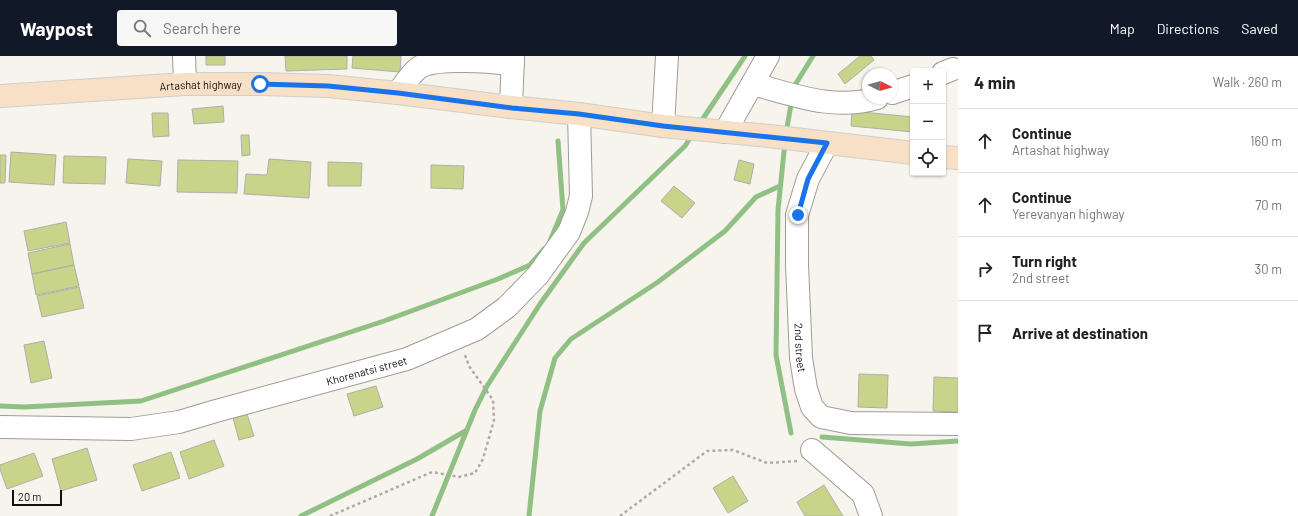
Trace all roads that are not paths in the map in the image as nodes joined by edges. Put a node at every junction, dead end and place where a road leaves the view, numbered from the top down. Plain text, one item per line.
1 (184, 56) edge
2 (668, 56) edge
3 (768, 56) edge
4 (513, 60) edge
5 (185, 84) junction
6 (753, 84) junction
7 (910, 87) edge
8 (898, 91) edge
9 (398, 93) junction
10 (0, 96) edge
11 (862, 102) edge
12 (512, 108) junction
13 (579, 114) junction
14 (663, 126) junction
15 (725, 132) junction
16 (827, 143) junction
17 (910, 153) edge
18 (946, 157) edge
19 (958, 158) edge
20 (958, 424) edge
21 (0, 427) edge
22 (812, 450) road end
23 (871, 516) edge

1 - 5 street
2 - 14 street
3 - 6 street
4 - 9 street
4 - 12 street
5 - 9 main road, Artashat highway
5 - 10 main road, Artashat highway
6 - 11 street
6 - 15 street
7 - 8 street
9 - 12 main road, Artashat highway
12 - 13 main road, Artashat highway
13 - 14 main road, Artashat highway
13 - 21 street, Khorenatsi street
14 - 15 main road, Artashat highway
15 - 16 main road, Artashat highway
16 - 17 main road, Artashat highway
16 - 20 street, 2nd street
18 - 19 main road
22 - 23 street

